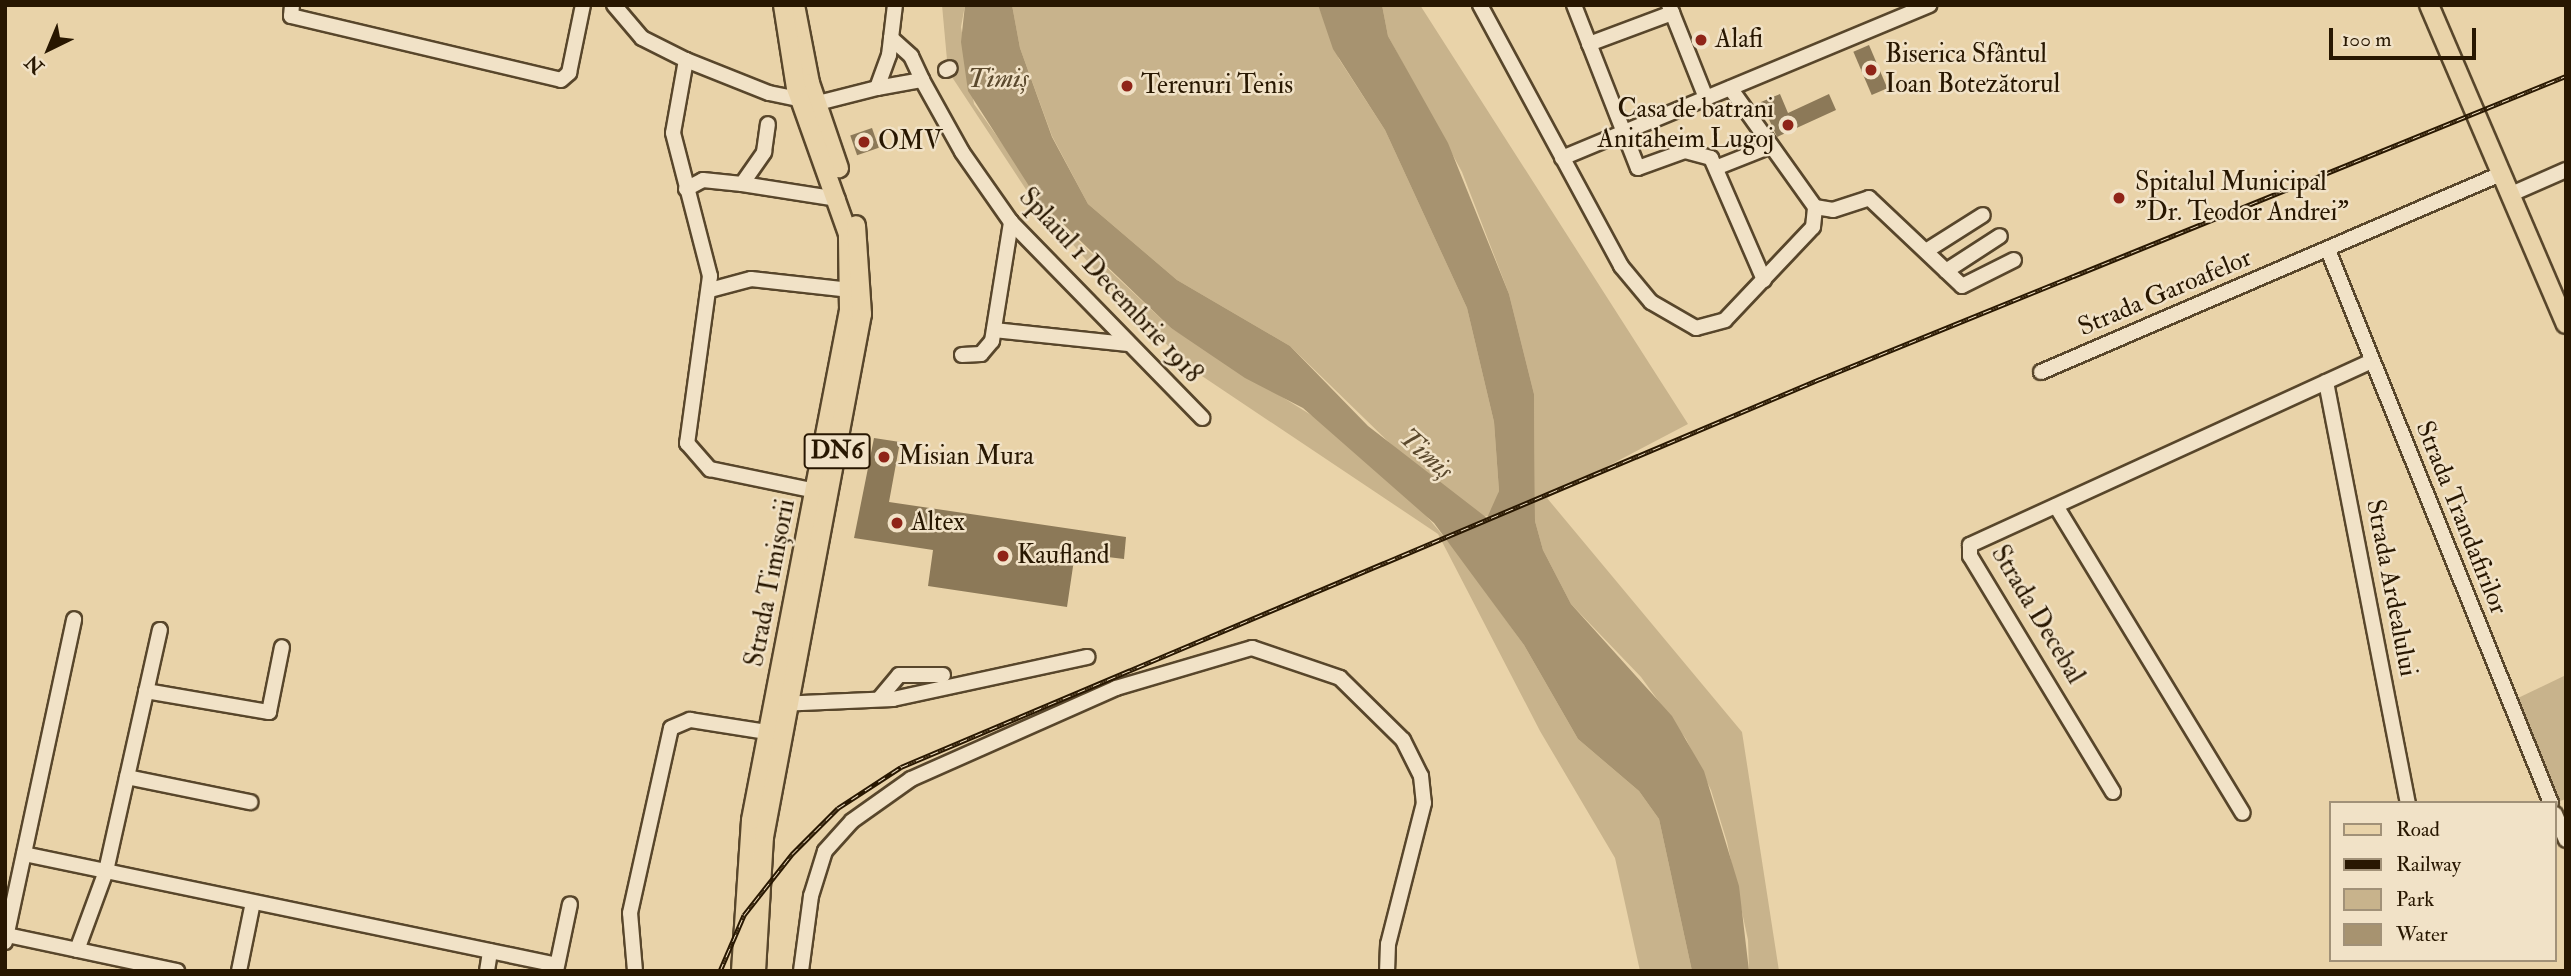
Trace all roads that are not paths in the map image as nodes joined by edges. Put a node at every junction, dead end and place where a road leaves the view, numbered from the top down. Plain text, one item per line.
1 (292, 5) edge
2 (583, 5) edge
3 (614, 5) edge
4 (783, 5) edge
5 (795, 5) edge
6 (895, 5) edge
7 (1480, 5) edge
8 (1928, 5) edge
9 (2429, 5) edge
10 (1670, 9) edge
11 (1576, 10) edge
12 (891, 38) junction
13 (1589, 44) junction
14 (686, 61) junction
15 (922, 80) junction
16 (877, 88) junction
17 (1730, 88) junction
18 (1706, 98) junction
19 (809, 102) junction
20 (768, 124) dead end
21 (1624, 132) junction
22 (1772, 146) junction
23 (1562, 158) junction
24 (1718, 167) junction
25 (2566, 170) edge
26 (2500, 174) junction
27 (742, 184) junction
28 (687, 189) junction
29 (2509, 195) junction
30 (838, 199) junction
31 (1815, 207) junction
32 (1983, 215) dead end
33 (1011, 222) junction
34 (2000, 236) dead end
35 (2328, 250) junction
36 (1926, 251) junction
37 (2014, 260) dead end
38 (1945, 271) junction
39 (1764, 280) junction
40 (710, 290) junction
41 (850, 290) junction
42 (1101, 318) junction
43 (2566, 324) edge
44 (994, 330) junction
45 (1101, 341) junction
46 (1128, 344) junction
47 (962, 355) dead end
48 (2370, 362) junction
49 (2041, 372) dead end
50 (2326, 382) junction
51 (1202, 418) dead end
52 (816, 491) junction
53 (2056, 506) junction
54 (74, 619) dead end
55 (160, 630) dead end
56 (282, 647) dead end
57 (1088, 657) dead end
58 (943, 675) dead end
59 (146, 691) junction
60 (879, 699) junction
61 (781, 704) junction
62 (776, 734) junction
63 (127, 777) junction
64 (2113, 792) dead end
65 (2408, 801) edge
66 (2550, 801) edge
67 (250, 802) dead end
68 (2243, 813) dead end
69 (2557, 819) edge
70 (2566, 840) edge
71 (24, 854) junction
72 (106, 871) junction
73 (253, 902) junction
74 (570, 904) dead end
75 (6, 939) edge
76 (78, 950) junction
77 (490, 951) junction
78 (556, 968) edge
79 (177, 971) edge
80 (239, 971) edge
81 (486, 971) edge
82 (635, 971) edge
83 (741, 971) edge
84 (756, 971) edge
85 (801, 971) edge
86 (1387, 971) edge

1 - 2 street
3 - 14 street
4 - 19 main road, Strada Timișorii / DN6
5 - 19 main road, Strada Timișorii / DN6
6 - 12 street
7 - 23 street
8 - 17 street
9 - 26 main road
10 - 13 street
10 - 18 street
11 - 13 street
12 - 15 street, Splaiul 1 Decembrie 1918
12 - 16 street
13 - 21 street
14 - 19 street
14 - 28 street
15 - 16 street
15 - 33 street, Splaiul 1 Decembrie 1918
16 - 19 street
17 - 18 street
17 - 22 street
18 - 21 street
19 - 30 main road, Strada Timișorii / DN6
19 - 61 main road, Strada Timișorii / DN6
20 - 27 street
21 - 23 street
21 - 24 street
22 - 24 street
22 - 31 street
23 - 39 street
24 - 39 street
25 - 29 street
26 - 29 main road
26 - 35 street, Strada Garoafelor
27 - 28 street
27 - 30 street
28 - 40 street
29 - 43 main road
30 - 41 main road, Strada Timișorii / DN6
31 - 36 street
31 - 39 street
32 - 36 street
33 - 42 street, Splaiul 1 Decembrie 1918
33 - 44 street
34 - 38 street
35 - 48 street, Strada Trandafirilor
35 - 49 street, Strada Garoafelor
36 - 38 street
37 - 38 street
40 - 41 street
40 - 52 street
41 - 52 main road, Strada Timișorii / DN6
42 - 45 street
42 - 46 street, Splaiul 1 Decembrie 1918
44 - 45 street
44 - 47 street
45 - 46 street
46 - 51 street, Splaiul 1 Decembrie 1918
48 - 50 street, Strada Decebal
48 - 66 street, Strada Trandafirilor
50 - 53 street, Strada Decebal
50 - 65 street, Strada Ardealului
52 - 61 main road, Strada Timișorii / DN6
53 - 64 street, Strada Decebal
53 - 68 street
54 - 71 street
55 - 59 street
56 - 59 street
57 - 60 street
58 - 60 street
59 - 63 street
60 - 61 street
61 - 62 main road, Strada Timișorii / DN6
62 - 82 street
62 - 83 main road, Strada Timișorii / DN6
62 - 84 main road, Strada Timișorii / DN6
63 - 67 street
63 - 72 street
69 - 70 street
71 - 72 street
71 - 75 street
72 - 73 street
72 - 76 street
73 - 77 street
73 - 80 street
74 - 78 street
75 - 76 street
76 - 79 street
77 - 78 street
77 - 81 street
85 - 86 street

